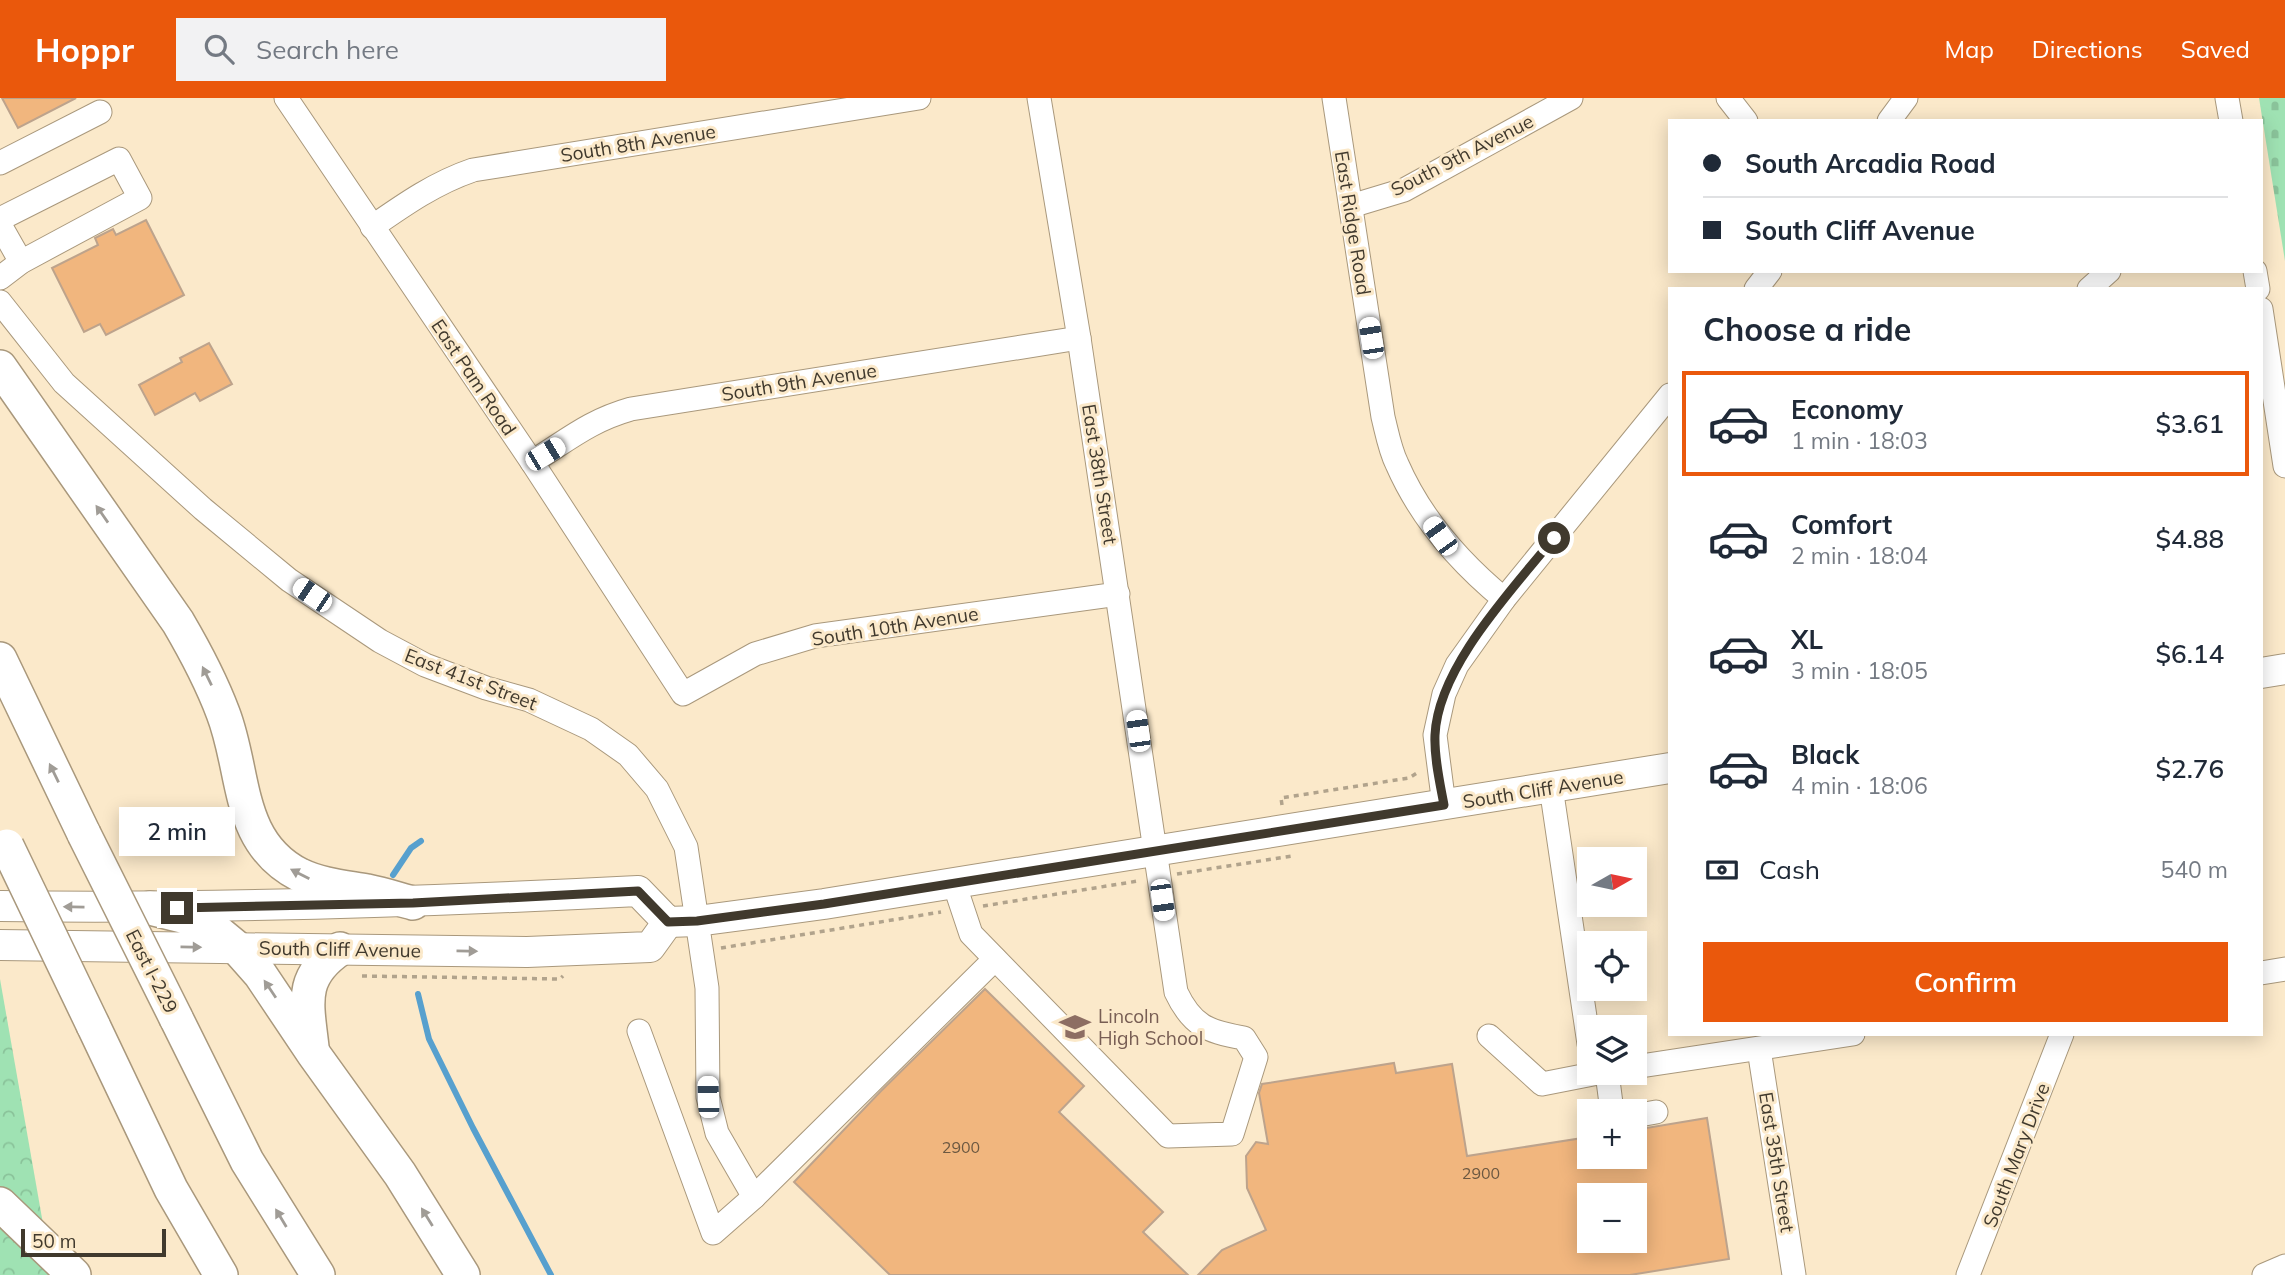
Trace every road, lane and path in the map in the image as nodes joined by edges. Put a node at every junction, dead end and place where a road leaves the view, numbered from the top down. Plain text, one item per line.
1 (286, 98) edge
2 (919, 98) edge
3 (1038, 98) edge
4 (1334, 98) edge
5 (1571, 98) edge
6 (1728, 98) edge
7 (1906, 98) edge
8 (2228, 98) edge
9 (100, 112) dead end
10 (1744, 119) edge
11 (1890, 119) edge
12 (2231, 119) edge
13 (0, 163) edge
14 (1351, 206) junction
15 (0, 219) edge
16 (0, 225) edge
17 (372, 227) junction
18 (22, 262) junction
19 (1768, 273) edge
20 (2107, 273) edge
21 (0, 278) edge
22 (1758, 287) edge
23 (2091, 287) edge
24 (0, 302) edge
25 (2263, 336) edge
26 (1079, 338) junction
27 (0, 367) edge
28 (2267, 391) edge
29 (1668, 397) edge
30 (532, 462) junction
31 (2285, 466) edge
32 (1118, 594) junction
33 (1504, 599) junction
34 (0, 659) edge
35 (2285, 669) edge
36 (2263, 673) edge
37 (683, 694) joint
38 (1668, 768) edge
39 (1551, 787) junction
40 (1444, 805) junction
41 (4, 838) edge
42 (1292, 856) dead end
43 (1157, 864) junction
44 (958, 896) junction
45 (413, 903) junction
46 (0, 906) edge
47 (150, 908) junction
48 (683, 921) junction
49 (0, 945) edge
50 (237, 948) junction
51 (340, 949) junction
52 (702, 951) junction
53 (995, 959) junction
54 (2285, 969) edge
55 (565, 973) dead end
56 (2263, 973) edge
57 (559, 979) dead end
58 (1585, 1015) edge
59 (639, 1031) dead end
60 (1489, 1036) dead end
61 (1840, 1036) edge
62 (2061, 1036) edge
63 (1759, 1049) junction
64 (313, 1053) junction
65 (1647, 1065) edge
66 (1577, 1077) edge
67 (754, 1197) junction
68 (0, 1204) edge
69 (2285, 1266) edge
70 (74, 1275) edge
71 (220, 1275) edge
72 (318, 1275) edge
73 (463, 1275) edge
74 (1794, 1275) edge
75 (1968, 1275) edge
76 (2264, 1275) edge

1 - 17 street, East Pam Road
2 - 17 street, South 8th Avenue
3 - 26 street, East 38th Street
4 - 14 street, East Ridge Road
5 - 14 street, South 9th Avenue
6 - 10 street
7 - 11 street
8 - 12 street
9 - 13 street
14 - 33 street, East Ridge Road
15 - 18 street
16 - 18 street
17 - 30 street, East Pam Road
18 - 21 street
19 - 22 street
20 - 23 street
24 - 48 street, East 41st Street
25 - 28 street
26 - 30 street, South 9th Avenue
26 - 32 street, East 38th Street
45 -> 27 highway
28 - 31 street
29 - 33 street
30 - 37 street, East Pam Road
32 - 37 street, South 10th Avenue
32 - 43 street, East 38th Street
33 - 40 street
72 -> 34 highway, East I-229, bridge
35 - 36 main road
38 - 39 main road, South Cliff Avenue
39 - 40 main road, South Cliff Avenue
39 - 58 street
40 - 43 main road, South Cliff Avenue
41 - 71 highway, bridge
42 - 43 path
43 - 44 main road, South Cliff Avenue
43 - 44 path
43 - 53 street, East 38th Street
44 - 48 main road, South Cliff Avenue
44 - 52 path
44 - 53 street
45 - 47 main road
45 - 48 main road
47 -> 46 main road
47 - 50 highway
51 -> 48 main road, South Cliff Avenue
48 - 52 street, East 41st Street
49 -> 50 main road, South Cliff Avenue
50 - 51 main road, South Cliff Avenue
64 -> 50 highway
51 - 64 highway
52 - 67 street, East 41st Street
53 - 67 street
54 - 56 street
55 - 57 path
59 - 67 street
60 - 66 street
61 - 63 street
62 - 75 street, South Mary Drive
63 - 65 street
63 - 74 street, East 35th Street
73 -> 64 highway
68 - 70 highway
69 - 76 street

